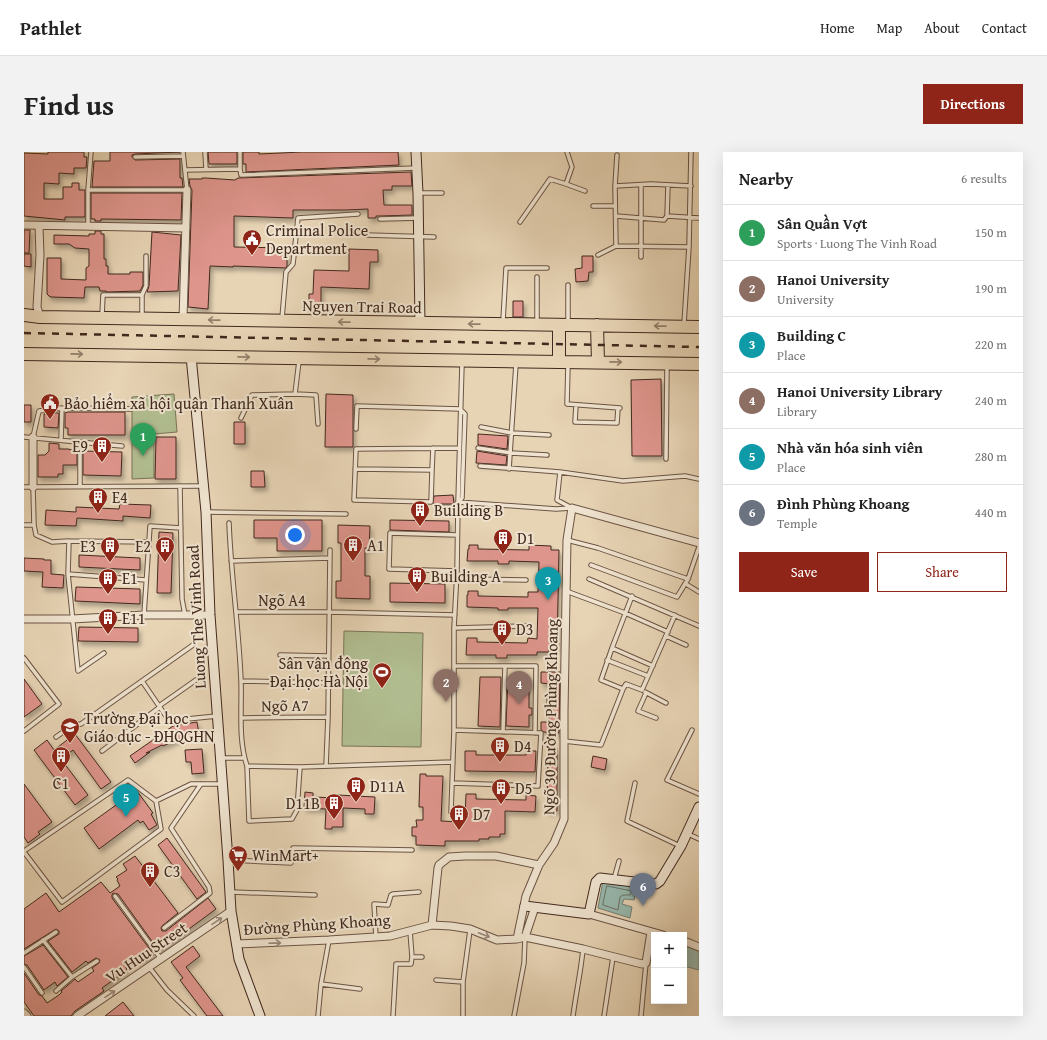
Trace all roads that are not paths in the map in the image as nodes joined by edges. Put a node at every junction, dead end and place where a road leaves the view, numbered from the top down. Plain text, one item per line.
1 (91, 152) edge
2 (205, 152) edge
3 (240, 152) edge
4 (416, 152) edge
5 (566, 152) edge
6 (691, 152) edge
7 (183, 154) edge
8 (617, 155) dead end
9 (135, 157) dead end
10 (240, 168) junction
11 (417, 168) junction
12 (185, 170) junction
13 (206, 170) junction
14 (566, 184) junction
15 (641, 185) junction
16 (668, 185) junction
17 (615, 186) junction
18 (691, 186) junction
19 (88, 190) junction
20 (187, 190) junction
21 (585, 191) dead end
22 (418, 193) junction
23 (442, 193) dead end
24 (593, 206) dead end
25 (615, 206) junction
26 (358, 214) dead end
27 (616, 216) junction
28 (667, 216) junction
29 (690, 217) junction
30 (418, 218) junction
31 (641, 218) junction
32 (699, 218) edge
33 (380, 220) dead end
34 (520, 222) dead end
35 (24, 225) edge
36 (88, 225) junction
37 (39, 226) junction
38 (186, 228) junction
39 (366, 235) dead end
40 (418, 237) junction
41 (434, 237) dead end
42 (616, 246) junction
43 (641, 246) junction
44 (690, 247) junction
45 (598, 255) dead end
46 (146, 256) dead end
47 (641, 257) dead end
48 (547, 268) dead end
49 (537, 277) dead end
50 (568, 285) dead end
51 (142, 295) junction
52 (24, 315) edge
53 (40, 317) junction
54 (102, 318) junction
55 (142, 319) junction
56 (183, 319) junction
57 (282, 321) junction
58 (420, 323) junction
59 (503, 324) junction
60 (594, 324) junction
61 (537, 325) junction
62 (564, 325) junction
63 (683, 327) junction
64 (699, 327) edge
65 (24, 354) edge
66 (191, 356) junction
67 (299, 358) junction
68 (462, 360) junction
69 (516, 361) junction
70 (563, 362) junction
71 (598, 362) junction
72 (666, 363) junction
73 (699, 364) edge
74 (295, 394) junction
75 (576, 405) junction
76 (62, 408) junction
77 (132, 409) dead end
78 (460, 409) junction
79 (242, 418) dead end
80 (318, 424) dead end
81 (481, 427) dead end
82 (356, 428) dead end
83 (512, 433) junction
84 (549, 435) dead end
85 (24, 437) edge
86 (34, 437) junction
87 (61, 440) junction
88 (80, 442) junction
89 (122, 446) dead end
90 (433, 448) junction
91 (459, 448) junction
92 (478, 448) dead end
93 (511, 453) junction
94 (547, 455) dead end
95 (666, 459) dead end
96 (480, 466) dead end
97 (509, 469) junction
98 (355, 470) junction
99 (432, 470) junction
100 (560, 472) junction
101 (699, 479) edge
102 (80, 486) junction
103 (180, 486) junction
104 (203, 486) junction
105 (24, 487) edge
106 (33, 487) junction
107 (458, 502) junction
108 (572, 508) junction
109 (206, 512) junction
110 (346, 514) dead end
111 (228, 524) dead end
112 (24, 525) edge
113 (34, 525) junction
114 (181, 528) junction
115 (457, 535) junction
116 (567, 540) junction
117 (69, 541) junction
118 (149, 542) junction
119 (699, 543) edge
120 (330, 550) dead end
121 (330, 558) junction
122 (230, 561) junction
123 (591, 565) dead end
124 (457, 572) junction
125 (68, 574) junction
126 (456, 579) junction
127 (589, 579) dead end
128 (688, 579) junction
129 (146, 580) junction
130 (526, 580) dead end
131 (686, 584) junction
132 (566, 591) junction
133 (699, 592) edge
134 (632, 596) junction
135 (236, 612) junction
136 (329, 612) junction
137 (625, 613) junction
138 (144, 615) junction
139 (210, 615) junction
140 (455, 615) junction
141 (675, 615) junction
142 (186, 616) junction
143 (24, 619) edge
144 (72, 619) junction
145 (527, 626) dead end
146 (699, 626) edge
147 (454, 628) junction
148 (667, 634) junction
149 (193, 645) dead end
150 (686, 645) dead end
151 (612, 648) junction
152 (104, 653) dead end
153 (280, 655) dead end
154 (328, 656) junction
155 (24, 658) edge
156 (607, 660) junction
157 (454, 666) junction
158 (505, 666) junction
159 (653, 666) junction
160 (648, 676) junction
161 (196, 680) dead end
162 (142, 681) junction
163 (241, 681) junction
164 (329, 683) junction
165 (623, 689) junction
166 (642, 690) junction
167 (646, 693) junction
168 (666, 703) dead end
169 (160, 706) junction
170 (217, 716) junction
171 (328, 717) junction
172 (241, 718) junction
173 (656, 718) dead end
174 (454, 730) junction
175 (692, 730) dead end
176 (24, 731) edge
177 (503, 732) junction
178 (534, 733) junction
179 (56, 737) dead end
180 (564, 741) junction
181 (102, 751) dead end
182 (221, 758) junction
183 (244, 758) junction
184 (453, 762) junction
185 (246, 766) junction
186 (326, 766) junction
187 (300, 767) junction
188 (452, 783) junction
189 (635, 783) dead end
190 (201, 784) junction
191 (223, 784) junction
192 (699, 794) edge
193 (156, 801) junction
194 (699, 807) edge
195 (451, 812) dead end
196 (686, 833) junction
197 (699, 839) edge
198 (681, 846) junction
199 (412, 850) dead end
200 (24, 852) edge
201 (228, 860) junction
202 (619, 862) dead end
203 (540, 865) junction
204 (614, 880) junction
205 (230, 892) junction
206 (419, 892) dead end
207 (315, 895) dead end
208 (115, 896) dead end
209 (525, 906) junction
210 (535, 907) junction
211 (231, 911) junction
212 (589, 914) junction
213 (432, 925) junction
214 (164, 928) dead end
215 (410, 930) junction
216 (470, 930) junction
217 (56, 932) dead end
218 (651, 932) joint
219 (376, 937) junction
220 (525, 937) junction
221 (43, 940) junction
222 (328, 940) junction
223 (517, 940) junction
224 (687, 942) edge
225 (236, 944) junction
226 (699, 947) edge
227 (583, 949) junction
228 (24, 953) edge
229 (412, 957) junction
230 (422, 957) dead end
231 (613, 957) junction
232 (161, 959) junction
233 (97, 961) dead end
234 (646, 963) junction
235 (24, 967) edge
236 (149, 967) junction
237 (72, 977) junction
238 (436, 980) dead end
239 (463, 982) junction
240 (321, 984) junction
241 (360, 989) dead end
242 (56, 991) dead end
243 (42, 993) dead end
244 (24, 1012) edge
245 (27, 1016) edge
246 (77, 1016) edge
247 (194, 1016) edge
248 (260, 1016) edge
249 (318, 1016) edge
250 (393, 1016) edge
251 (462, 1016) edge
252 (514, 1016) edge
253 (573, 1016) edge
254 (604, 1016) edge
255 (641, 1016) edge

1 - 19 lane
2 - 13 lane
3 - 10 lane
4 - 11 street
5 - 14 lane
6 - 18 lane
7 - 9 lane
7 - 12 lane
8 - 17 lane
10 - 11 lane
10 - 13 lane
11 - 22 street
12 - 13 lane
12 - 20 lane
14 - 21 lane
14 - 34 lane
15 - 16 lane
15 - 17 lane
15 - 31 lane
16 - 18 lane
16 - 28 lane
17 - 25 lane
18 - 29 lane
19 - 20 lane
19 - 36 lane
20 - 38 street
22 - 23 lane
22 - 30 street
24 - 25 lane
25 - 27 lane
26 - 57 lane
27 - 31 lane
27 - 42 lane
28 - 29 lane
28 - 31 lane
29 - 32 lane
29 - 44 lane
30 - 33 lane
30 - 40 street
31 - 43 lane
35 - 37 street
36 - 37 street
36 - 38 street
37 - 53 street
38 - 56 street
39 - 40 lane
40 - 41 lane
40 - 58 street
42 - 43 lane
42 - 45 lane
43 - 44 lane
43 - 47 lane
44 - 63 lane
46 - 51 lane
48 - 59 lane
49 - 61 lane
50 - 62 lane
51 - 54 lane
51 - 55 lane
52 - 53 highway, Nguyen Trai Road
53 - 54 highway, Nguyen Trai Road
54 - 55 highway, Nguyen Trai Road
55 - 56 highway, Nguyen Trai Road
57 -> 56 highway, Nguyen Trai Road
58 -> 57 highway, Nguyen Trai Road
59 -> 58 highway, Nguyen Trai Road
59 - 61 highway, Nguyen Trai Road
60 - 62 highway, Nguyen Trai Road
63 -> 60 highway, Nguyen Trai Road
60 - 71 highway
61 - 62 highway, Nguyen Trai Road
62 - 70 highway
63 - 64 highway, Nguyen Trai Road
65 -> 66 highway
66 -> 67 highway
66 - 104 street, Luong The Vinh Road
67 -> 68 highway
67 - 74 lane
68 - 69 highway
68 - 78 lane
69 - 70 highway
69 - 83 lane
70 - 71 highway
70 - 75 lane
71 -> 72 highway
72 - 73 highway
72 - 95 lane
74 - 79 lane
74 - 80 lane
75 - 75 lane
76 - 77 lane
76 - 86 lane
76 - 87 lane
78 - 82 lane
78 - 91 lane
78 - 107 lane
81 - 83 lane
83 - 84 lane
83 - 93 lane
85 - 86 lane
86 - 87 lane
86 - 106 street
87 - 88 lane
88 - 89 lane
88 - 102 lane
90 - 91 lane
90 - 98 lane
90 - 99 lane
91 - 107 lane
92 - 93 lane
93 - 94 lane
93 - 97 lane
96 - 97 lane
97 - 100 lane
98 - 99 lane
98 - 99 lane
100 - 101 lane
100 - 108 lane
102 - 103 lane
102 - 106 lane
103 - 104 lane
103 - 114 lane
104 - 109 street, Luong The Vinh Road
105 - 106 lane
106 - 113 lane
107 - 108 lane
107 - 115 lane
108 - 116 street, Ngõ 30 Đường Phùng Khoang
108 - 119 street
109 - 110 lane
109 - 139 street, Luong The Vinh Road
111 - 122 lane
112 - 113 lane
113 - 117 lane
114 - 118 lane
114 - 142 lane
115 - 124 lane
115 - 124 lane
116 - 128 lane
116 - 132 street, Ngõ 30 Đường Phùng Khoang
117 - 118 lane
117 - 125 lane
118 - 129 lane
119 - 128 lane
120 - 121 lane
121 - 122 lane
121 - 136 lane
122 - 135 lane
123 - 131 lane
124 - 126 lane
125 - 129 lane
125 - 144 lane
126 - 130 lane
126 - 140 lane
127 - 134 lane
128 - 131 lane
129 - 138 lane
131 - 133 lane
132 - 137 lane
132 - 180 street, Ngõ 30 Đường Phùng Khoang
134 - 137 lane
134 - 141 lane
135 - 136 lane, Ngõ A4
135 - 163 lane
136 - 140 lane, Ngõ A4
136 - 154 lane
137 - 148 lane
137 - 151 lane
138 - 142 street
138 - 144 street
139 - 142 street
139 - 170 street, Luong The Vinh Road
140 - 147 lane
141 - 146 lane
141 - 148 lane
143 - 144 street
144 - 152 lane
145 - 147 lane
147 - 157 lane
148 - 150 lane
148 - 159 lane
149 - 162 lane
151 - 156 lane
151 - 159 lane
153 - 154 lane
154 - 164 lane
155 - 176 lane
156 - 160 lane
156 - 165 lane
157 - 158 lane
157 - 174 lane
158 - 177 lane
158 - 178 lane
159 - 160 lane
160 - 166 lane
161 - 169 lane
162 - 169 lane
162 - 179 lane
163 - 164 lane
163 - 172 lane
164 - 171 lane
165 - 166 lane
165 - 180 lane
166 - 167 lane
167 - 168 lane
167 - 173 lane
169 - 170 lane
169 - 181 lane
170 - 182 street, Luong The Vinh Road
171 - 172 lane, Ngõ A7
171 - 186 lane
172 - 183 lane
174 - 177 lane
174 - 184 lane
175 - 192 lane
177 - 178 lane
178 - 188 lane
180 - 203 street, Ngõ 30 Đường Phùng Khoang
182 - 183 lane
182 - 191 street, Luong The Vinh Road
183 - 185 lane
184 - 186 lane
184 - 188 lane
185 - 187 lane
185 - 187 lane
186 - 187 lane
188 - 195 lane
189 - 198 lane
190 - 191 lane
190 - 193 lane
190 - 214 lane
191 - 201 street, Luong The Vinh Road
193 - 200 lane
193 - 200 lane
194 - 196 street
196 - 197 lane
196 - 198 street
198 - 204 street
199 - 201 lane
201 - 205 street, Luong The Vinh Road
202 - 204 lane
203 - 209 street, Ngõ 30 Đường Phùng Khoang
203 - 213 street
204 - 212 street
205 - 207 lane
205 - 211 street, Luong The Vinh Road
206 - 219 lane
208 - 232 lane
209 - 210 street
209 - 223 street
210 - 212 street
210 - 220 street
211 - 225 street, Luong The Vinh Road
232 -> 211 street, Vu Huu Street
212 - 218 street
213 - 215 street, Đường Phùng Khoang
213 - 216 street, Đường Phùng Khoang
215 - 219 street, Đường Phùng Khoang
215 - 229 lane
216 -> 223 street, Đường Phùng Khoang
216 - 239 lane
217 - 221 lane
218 - 234 street
219 - 222 street, Đường Phùng Khoang
220 - 223 street, Đường Phùng Khoang
220 - 227 street
220 - 252 lane
221 - 228 lane
221 - 237 lane
225 -> 222 street, Đường Phùng Khoang
222 - 240 lane
224 - 226 street
225 - 248 street, Luong The Vinh Road
227 - 231 street
227 - 253 lane
229 - 230 lane
229 - 250 lane
231 - 234 street
231 - 254 lane
232 - 236 street, Vu Huu Street
233 - 237 lane
234 - 255 lane
235 - 243 lane
246 -> 236 street, Vu Huu Street
236 - 247 lane
237 - 242 lane
238 - 239 lane
239 - 251 lane
240 - 241 lane
240 - 249 lane
244 - 245 street

